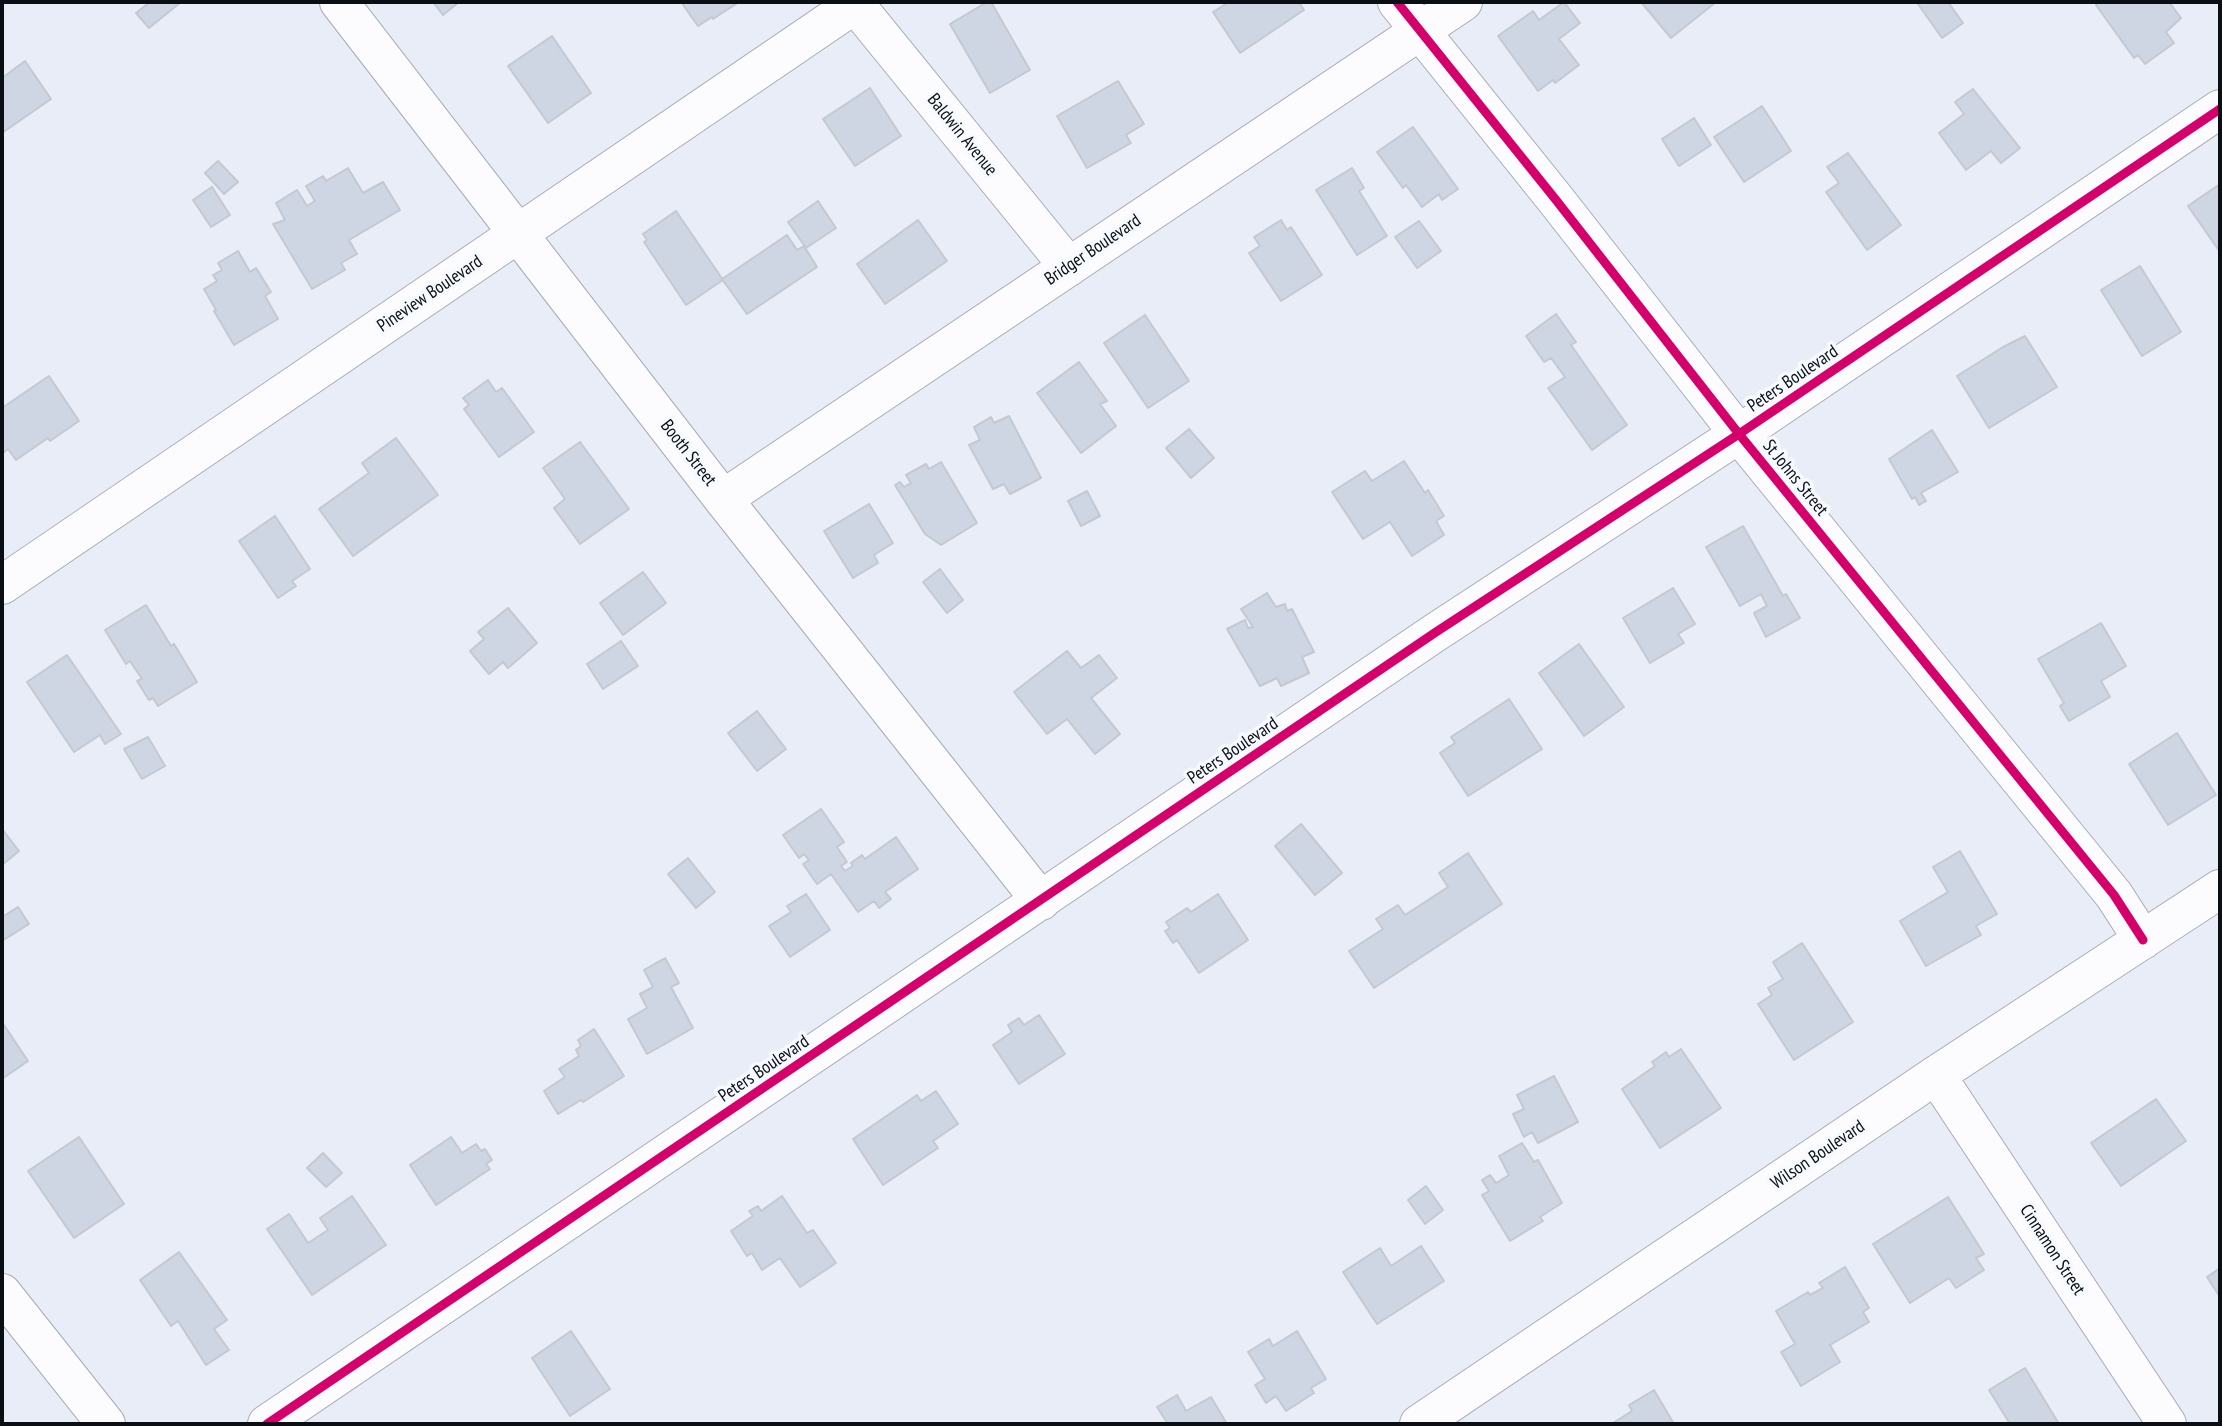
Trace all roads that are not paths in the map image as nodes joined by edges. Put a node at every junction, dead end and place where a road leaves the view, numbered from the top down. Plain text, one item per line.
1 (339, 2) edge
2 (1463, 2) edge
3 (856, 3) edge
4 (1408, 16) edge
5 (2220, 108) edge
6 (519, 233) junction
7 (1069, 267) junction
8 (1739, 434) junction
9 (723, 499) junction
10 (2, 585) edge
11 (2220, 889) edge
12 (1041, 901) junction
13 (2143, 940) junction
14 (1936, 1075) junction
15 (2, 1293) edge
16 (107, 1424) edge
17 (267, 1424) edge
18 (1419, 1424) edge
19 (2167, 1424) edge

1 - 6 street, Booth Street
2 - 4 street, Bridger Boulevard
3 - 6 street, Pineview Boulevard
3 - 7 street, Baldwin Avenue
4 - 7 street, Bridger Boulevard
4 - 8 street, St Johns Street
5 - 8 street, Peters Boulevard
6 - 9 street, Booth Street
6 - 10 street, Pineview Boulevard
7 - 9 street, Bridger Boulevard
8 - 12 street, Peters Boulevard
8 - 13 street, St Johns Street
9 - 12 street, Booth Street
11 - 13 street, Wilson Boulevard
12 - 17 street, Peters Boulevard
13 - 14 street, Wilson Boulevard
14 - 18 street, Wilson Boulevard
14 - 19 street, Cinnamon Street
15 - 16 street

